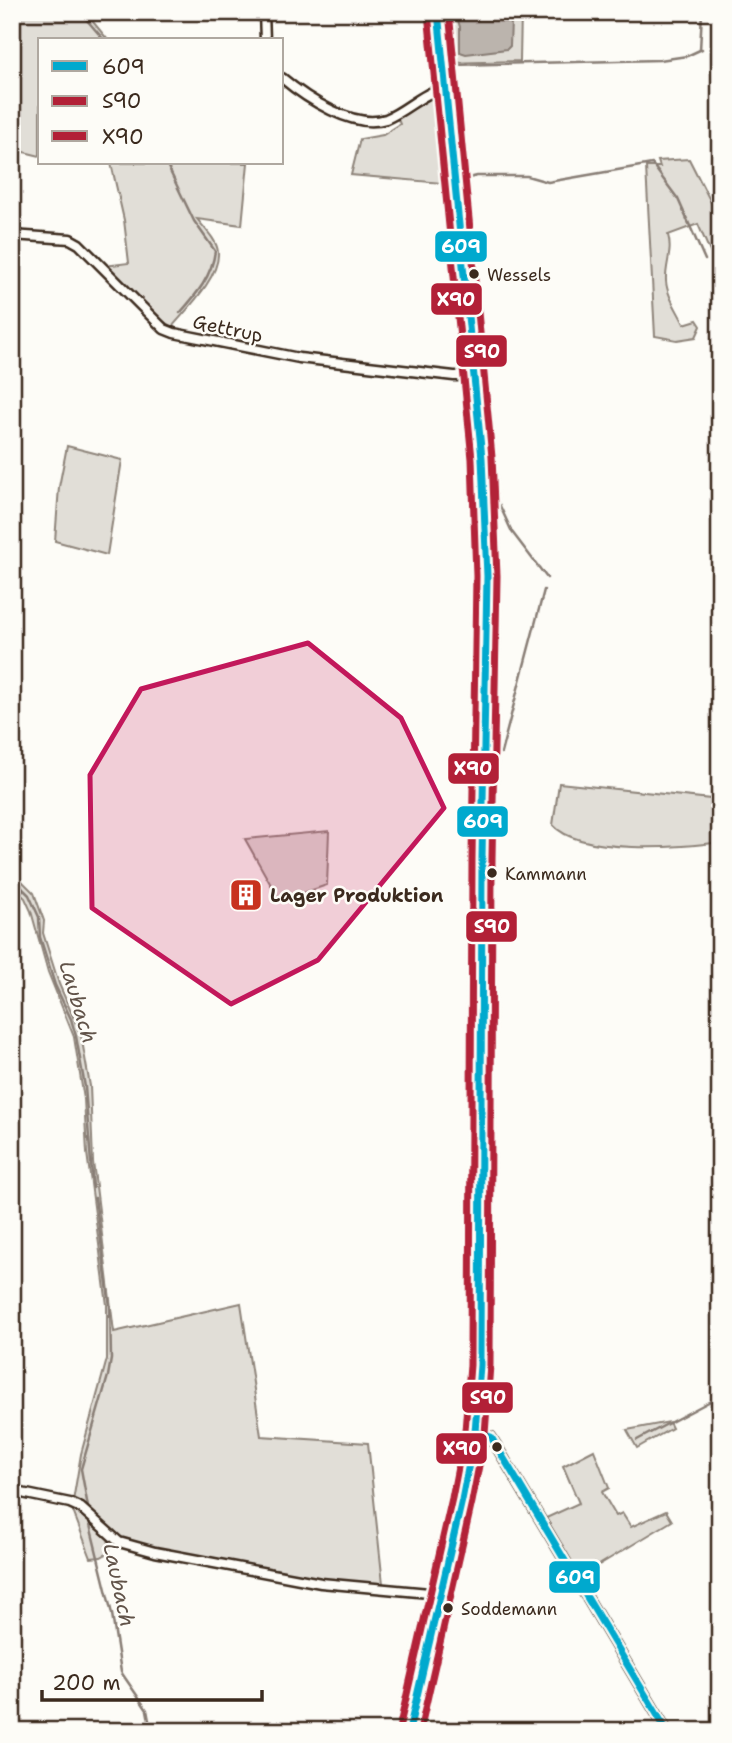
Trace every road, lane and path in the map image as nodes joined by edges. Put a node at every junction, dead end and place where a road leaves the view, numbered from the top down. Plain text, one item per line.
1 (264, 12) edge
2 (438, 12) edge
3 (265, 38) edge
4 (284, 80) edge
5 (445, 88) junction
6 (12, 235) edge
7 (474, 376) junction
8 (475, 1432) junction
9 (12, 1491) edge
10 (440, 1594) junction
11 (409, 1731) edge
12 (667, 1731) edge

1 - 3 street
2 - 5 main road
4 - 5 street
5 - 7 main road
6 - 7 street, Gettrup
7 - 8 main road
8 - 10 main road
8 - 12 street
9 - 10 street
10 - 11 main road

